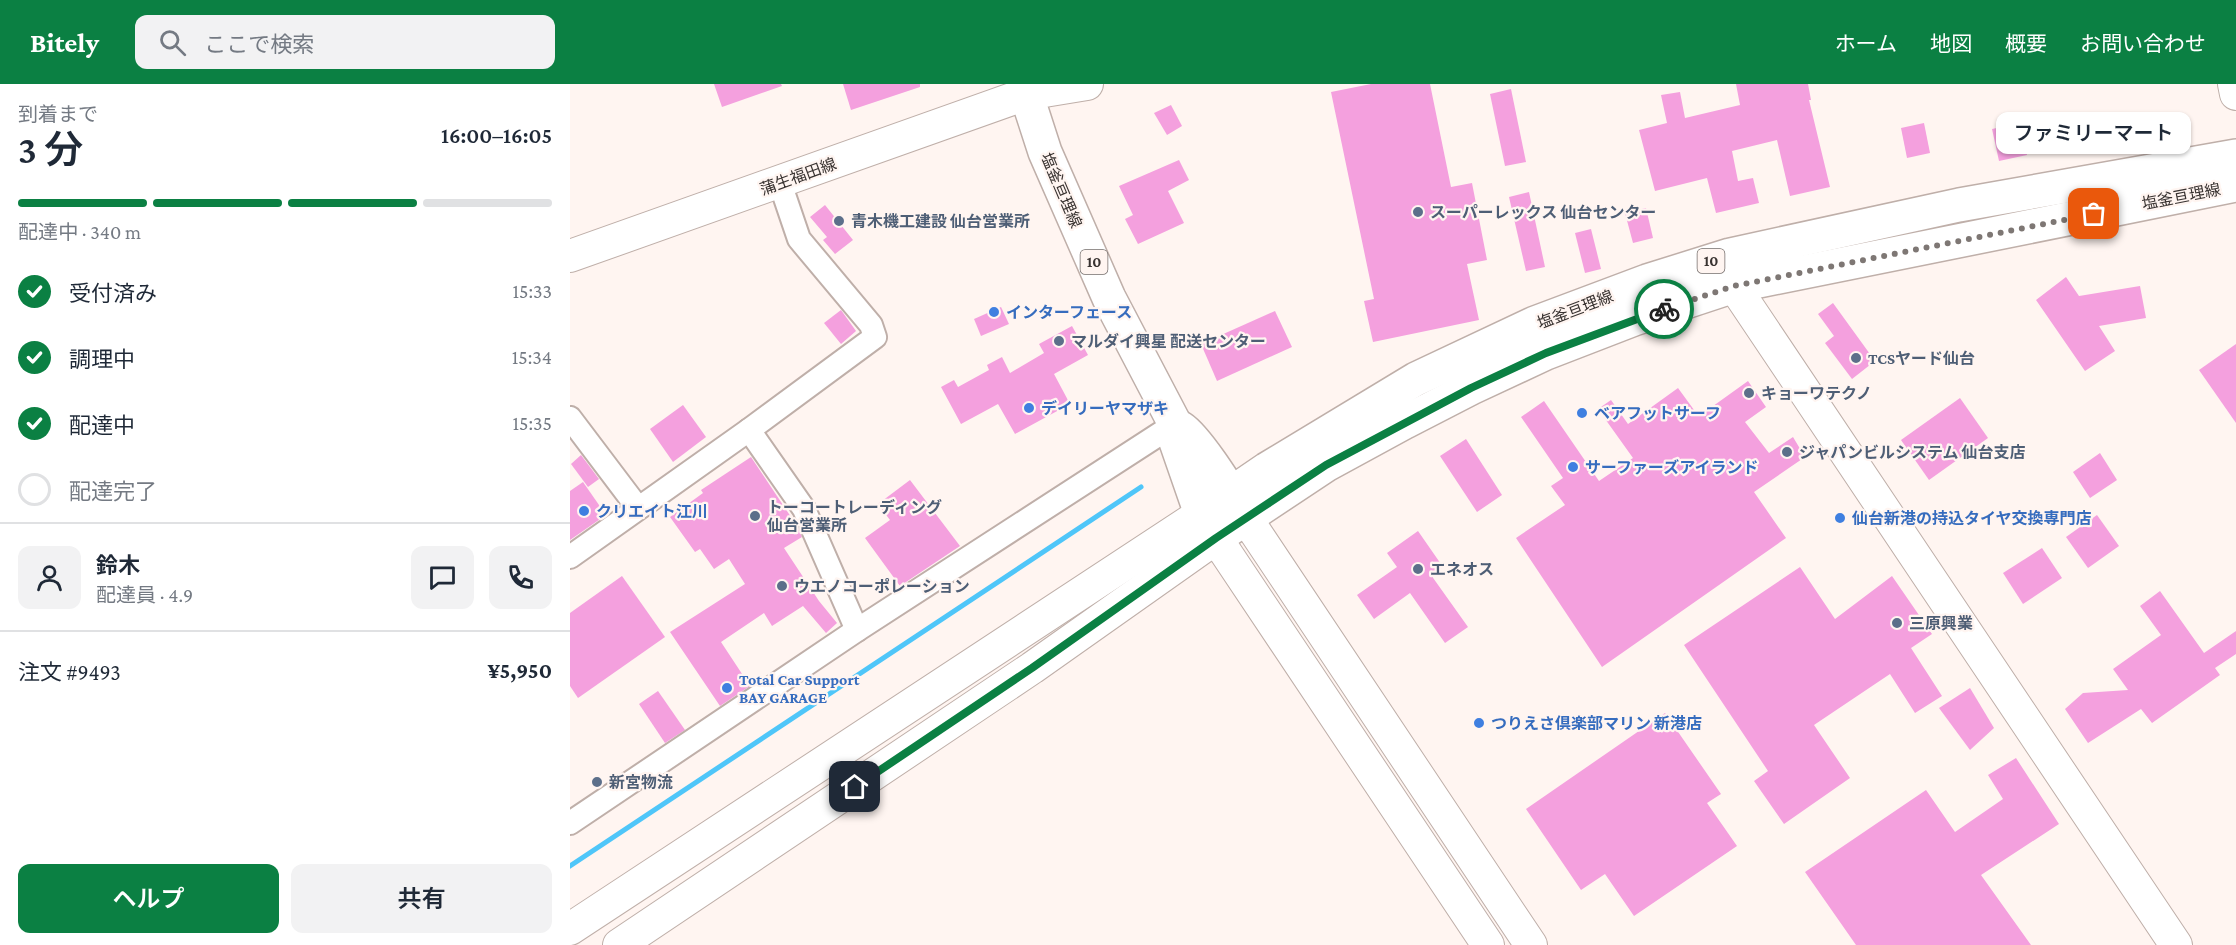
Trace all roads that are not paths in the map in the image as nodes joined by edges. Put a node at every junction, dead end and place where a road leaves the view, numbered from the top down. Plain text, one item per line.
1 (1087, 84) edge
2 (2234, 84) edge
3 (1021, 87) edge
4 (2236, 94) edge
5 (2236, 156) edge
6 (780, 183) junction
7 (2236, 185) edge
8 (570, 256) edge
9 (1734, 286) junction
10 (570, 418) edge
11 (749, 430) junction
12 (1179, 432) junction
13 (1199, 469) junction
14 (1239, 505) junction
15 (638, 507) junction
16 (1208, 526) junction
17 (570, 557) edge
18 (857, 630) junction
19 (570, 823) edge
20 (570, 929) edge
21 (619, 945) edge
22 (1488, 945) edge
23 (1531, 945) edge
24 (2176, 945) edge

1 - 3 street, 蒲生福田線
2 - 4 street
3 - 6 street, 蒲生福田線
3 - 12 main road, 塩釜亘理線 / 10
5 - 14 main road, 塩釜亘理線 / 10
6 - 8 street, 蒲生福田線
6 - 11 street
7 - 9 main road, 塩釜亘理線 / 10
9 - 14 main road, 塩釜亘理線 / 10
9 - 24 street
10 - 15 street
11 - 15 street
11 - 18 street
12 - 13 main road, 塩釜亘理線 / 10
12 - 18 street
13 - 14 main road, 10
13 - 16 main road, 塩釜亘理線 / 10
14 - 16 main road, 塩釜亘理線 / 10
14 - 23 street
15 - 17 street
16 - 20 street
16 - 21 street
16 - 22 street
18 - 19 street

